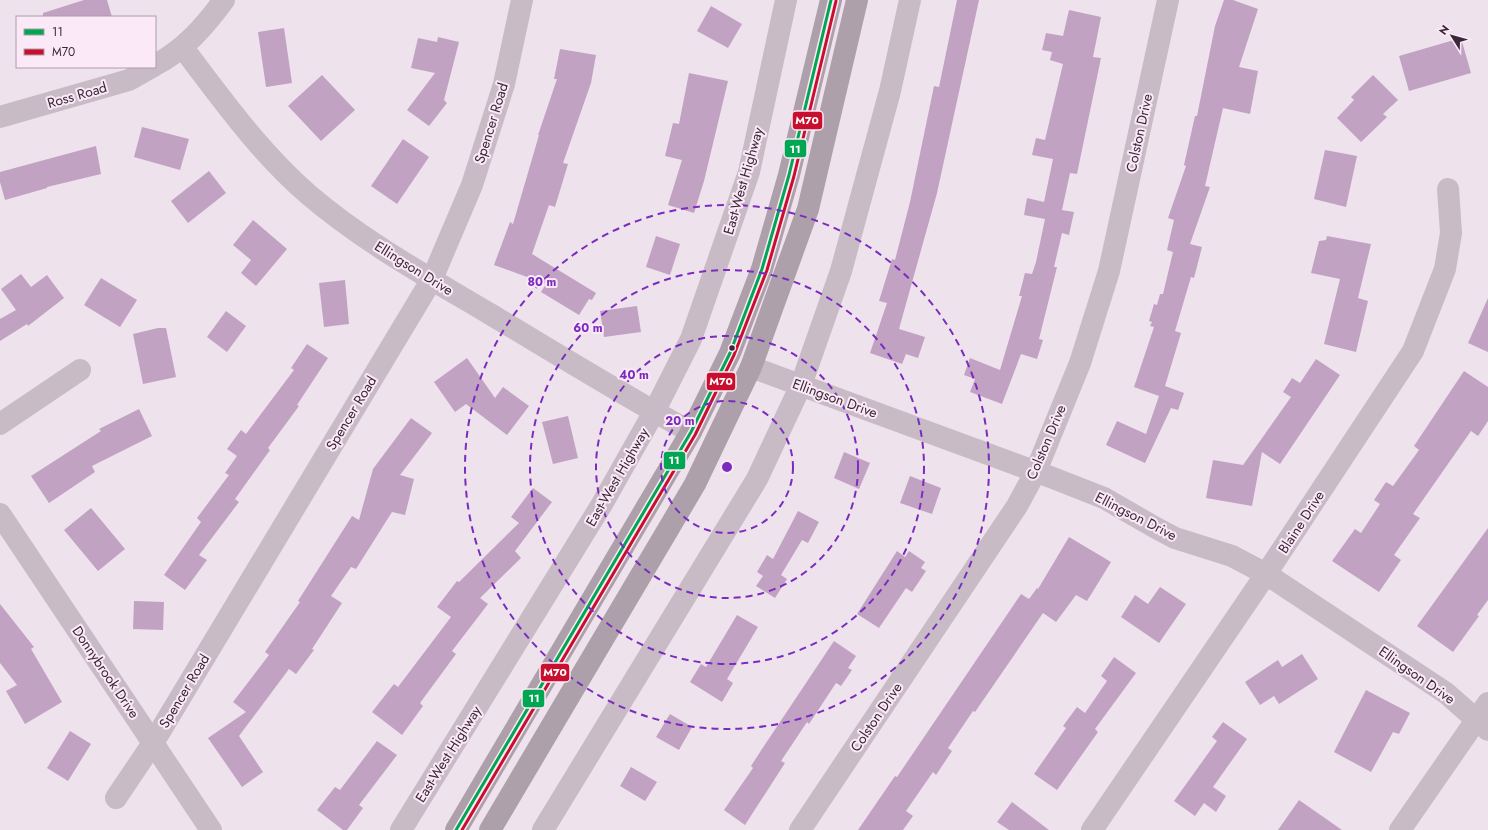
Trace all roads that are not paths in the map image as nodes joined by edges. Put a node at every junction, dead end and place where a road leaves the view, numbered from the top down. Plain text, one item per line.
1 (224, 0) edge
2 (522, 0) edge
3 (786, 0) edge
4 (831, 0) edge
5 (858, 0) edge
6 (910, 0) edge
7 (1168, 0) edge
8 (183, 48) junction
9 (156, 65) edge
10 (150, 68) edge
11 (0, 117) edge
12 (1448, 190) dead end
13 (432, 280) junction
14 (751, 367) junction
15 (80, 370) dead end
16 (801, 385) junction
17 (654, 412) junction
18 (0, 424) edge
19 (692, 432) junction
20 (1036, 471) junction
21 (0, 514) edge
22 (1266, 574) junction
23 (1484, 717) edge
24 (153, 743) junction
25 (116, 798) dead end
26 (211, 830) edge
27 (401, 830) edge
28 (456, 830) edge
29 (490, 830) edge
30 (543, 830) edge
31 (800, 830) edge
32 (1092, 830) edge
33 (1400, 830) edge

1 - 8 street
2 - 13 street, Spencer Road
3 - 17 street, East-West Highway
4 - 19 main road
5 - 14 main road
6 - 16 street
7 - 20 street, Colston Drive
8 - 9 street
8 - 13 street, Ellingson Drive
10 - 11 street, Ross Road
12 - 22 street, Blaine Drive
13 - 17 street, Ellingson Drive
13 - 24 street, Spencer Road
14 - 16 street, Ellingson Drive
14 - 29 main road
15 - 18 street
16 - 20 street, Ellingson Drive
16 - 30 street
17 - 19 street, Ellingson Drive
17 - 27 street, East-West Highway
19 - 28 main road
20 - 22 street, Ellingson Drive
20 - 31 street, Colston Drive
21 - 24 street, Donnybrook Drive
22 - 23 street, Ellingson Drive
22 - 32 street, Blaine Drive
23 - 33 street
24 - 25 street, Spencer Road
24 - 26 street, Donnybrook Drive

